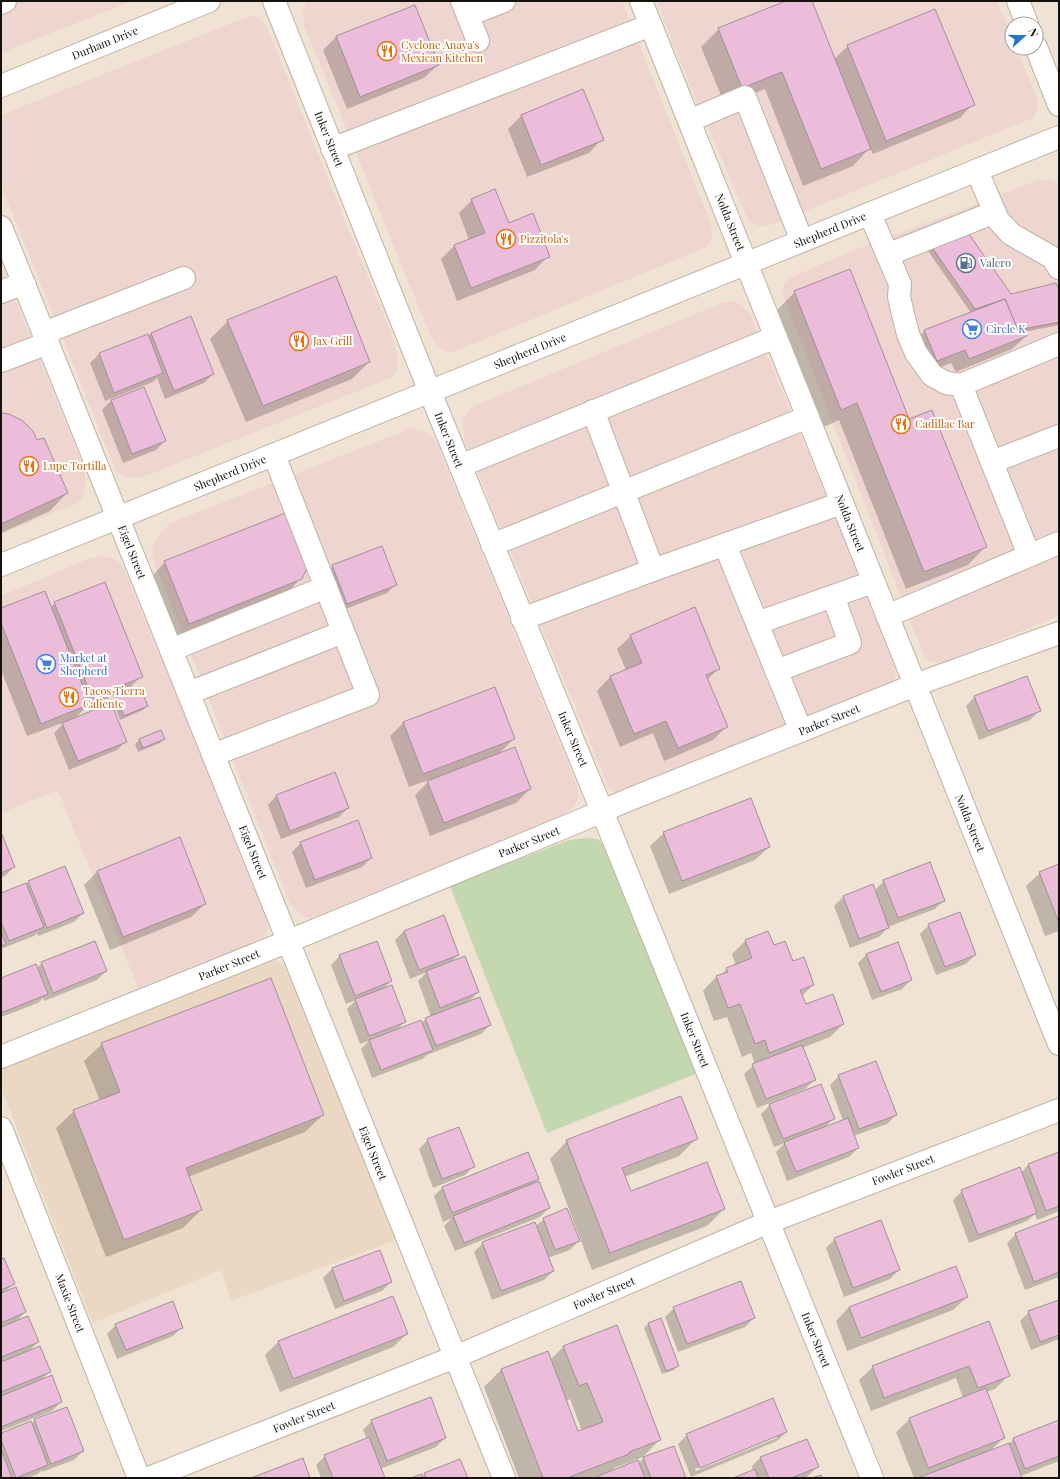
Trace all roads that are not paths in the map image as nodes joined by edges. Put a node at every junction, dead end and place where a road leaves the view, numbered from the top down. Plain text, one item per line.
1 (5, 1) edge
2 (208, 1) edge
3 (274, 1) edge
4 (504, 1) edge
5 (641, 1) edge
6 (1018, 1) edge
7 (1, 3) edge
8 (465, 8) edge
9 (1024, 16) edge
10 (651, 25) junction
11 (478, 41) dead end
12 (1040, 56) edge
13 (1, 86) edge
14 (1059, 104) edge
15 (689, 121) junction
16 (1059, 137) edge
17 (332, 149) junction
18 (977, 171) junction
19 (995, 212) junction
20 (870, 214) junction
21 (1, 227) edge
22 (802, 241) junction
23 (887, 255) junction
24 (1057, 261) edge
25 (747, 264) junction
26 (184, 278) dead end
27 (24, 283) junction
28 (1, 292) edge
29 (776, 337) junction
30 (46, 338) junction
31 (1059, 344) edge
32 (1, 361) edge
33 (962, 385) junction
34 (430, 392) junction
35 (593, 411) junction
36 (808, 417) junction
37 (1059, 436) edge
38 (274, 455) junction
39 (992, 462) junction
40 (460, 466) junction
41 (623, 491) junction
42 (842, 503) junction
43 (118, 518) junction
44 (1059, 543) edge
45 (492, 545) junction
46 (726, 545) junction
47 (1029, 555) junction
48 (1, 565) edge
49 (654, 570) junction
50 (873, 582) junction
51 (326, 587) junction
52 (833, 596) junction
53 (887, 616) junction
54 (522, 619) junction
55 (757, 623) junction
56 (343, 632) junction
57 (1059, 633) edge
58 (171, 650) junction
59 (776, 671) junction
60 (915, 685) junction
61 (189, 693) junction
62 (801, 732) junction
63 (214, 755) junction
64 (602, 811) junction
65 (289, 941) junction
66 (1059, 1044) edge
67 (1, 1056) edge
68 (1059, 1110) edge
69 (1, 1128) edge
70 (769, 1222) junction
71 (455, 1357) junction
72 (139, 1478) edge
73 (149, 1478) edge
74 (504, 1478) edge
75 (872, 1478) edge

1 - 7 street
2 - 13 street, Durham Drive
3 - 17 street, Inker Street
4 - 8 street
5 - 10 street, Nolda Street
6 - 9 street
8 - 11 street
10 - 15 street, Nolda Street
10 - 17 street
12 - 14 street
15 - 22 street
15 - 25 street, Nolda Street
16 - 18 street, Shepherd Drive
17 - 34 street, Inker Street
18 - 19 street
18 - 20 street, Shepherd Drive
19 - 23 street
19 - 24 street
20 - 22 street, Shepherd Drive
20 - 23 street
21 - 27 street, Eigel Street
22 - 25 street, Shepherd Drive
23 - 33 street
25 - 29 street, Nolda Street
25 - 34 street, Shepherd Drive
26 - 30 street
27 - 28 street
27 - 30 street, Eigel Street
29 - 35 street
29 - 36 street, Nolda Street
30 - 32 street
30 - 43 street, Eigel Street
31 - 33 street
33 - 39 street
34 - 38 street, Shepherd Drive
34 - 40 street, Inker Street
35 - 40 street
35 - 41 street
36 - 41 street
36 - 42 street, Nolda Street
37 - 39 street
38 - 43 street, Shepherd Drive
38 - 51 street
39 - 47 street
40 - 45 street, Inker Street
41 - 45 street
41 - 49 street
42 - 46 street
42 - 50 street, Nolda Street
43 - 48 street, Shepherd Drive
43 - 58 street, Eigel Street
44 - 47 street
45 - 54 street, Inker Street
46 - 49 street
46 - 55 street
47 - 53 street
49 - 54 street
50 - 52 street
50 - 53 street, Nolda Street
51 - 56 street
51 - 58 street
52 - 55 street
52 - 59 street
53 - 60 street, Nolda Street
54 - 64 street, Inker Street
55 - 59 street
56 - 61 street
56 - 63 street
57 - 60 street, Parker Street
58 - 61 street, Eigel Street
59 - 62 street
60 - 62 street, Parker Street
60 - 66 street, Nolda Street
61 - 63 street, Eigel Street
62 - 64 street, Parker Street
63 - 65 street, Eigel Street
64 - 65 street, Parker Street
64 - 70 street, Inker Street
65 - 67 street, Parker Street
65 - 71 street, Eigel Street
68 - 70 street, Fowler Street
69 - 72 street, Maxie Street
70 - 71 street, Fowler Street
70 - 75 street, Inker Street
71 - 73 street, Fowler Street
71 - 74 street, Eigel Street

